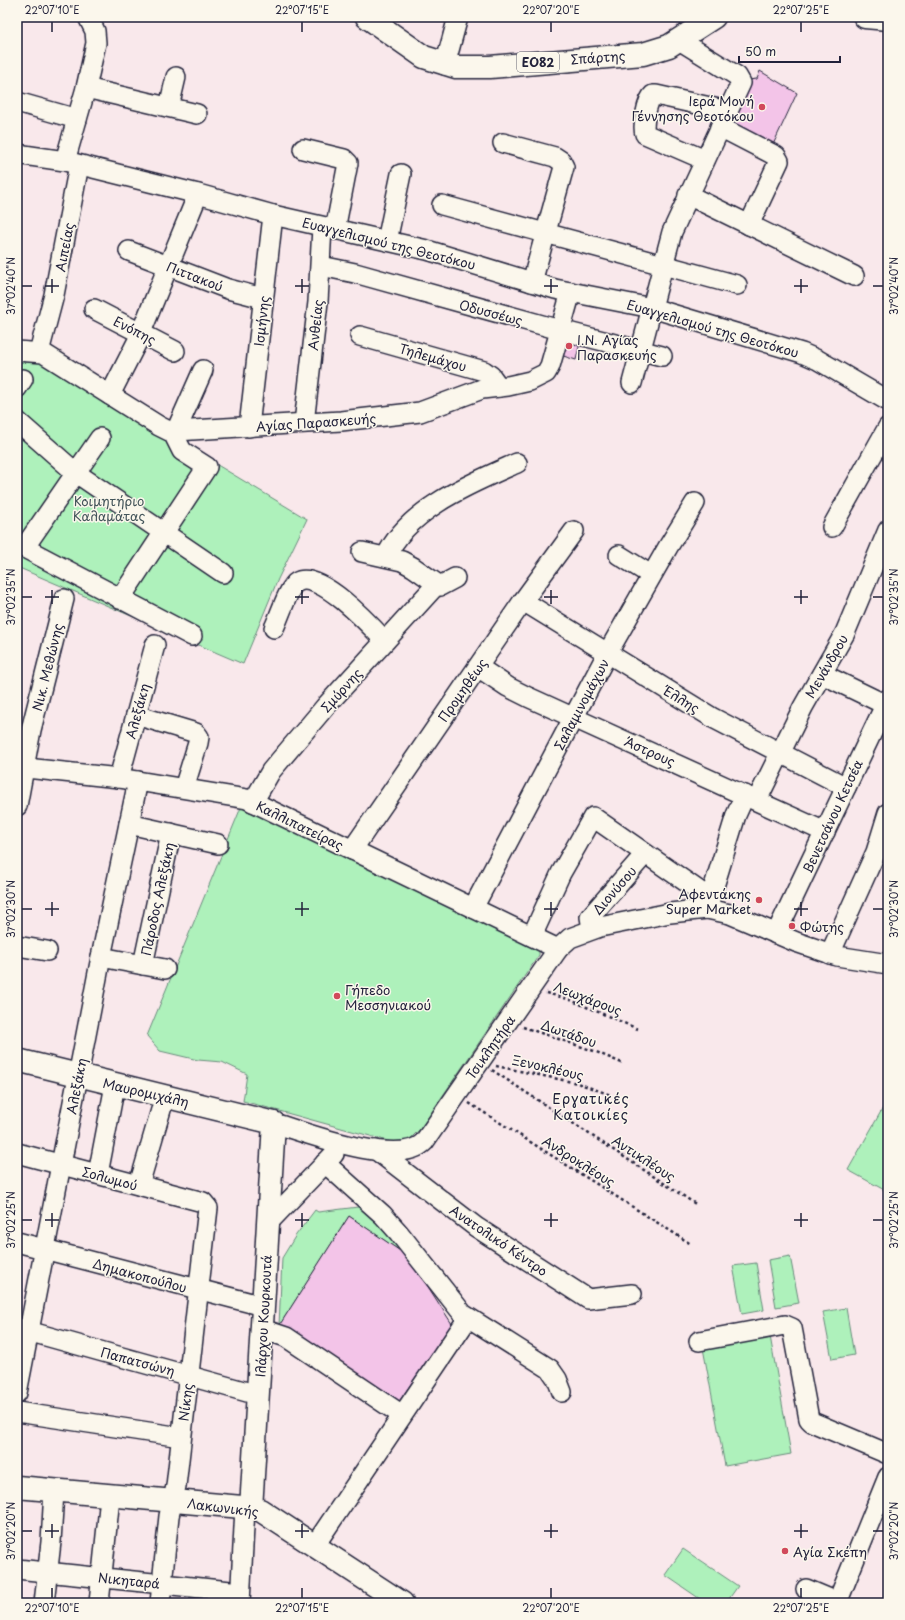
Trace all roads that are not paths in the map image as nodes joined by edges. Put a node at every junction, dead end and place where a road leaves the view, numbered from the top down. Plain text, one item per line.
1 (88, 17) edge
2 (367, 17) edge
3 (458, 17) edge
4 (714, 17) edge
5 (865, 17) edge
6 (888, 19) edge
7 (679, 40) junction
8 (445, 65) junction
9 (176, 77) dead end
10 (86, 88) junction
11 (17, 102) edge
12 (169, 107) junction
13 (197, 114) dead end
14 (77, 119) junction
15 (724, 119) junction
16 (503, 143) dead end
17 (303, 149) dead end
18 (17, 154) edge
19 (705, 160) junction
20 (72, 163) junction
21 (402, 174) dead end
22 (198, 194) junction
23 (688, 195) junction
24 (442, 204) dead end
25 (273, 215) junction
26 (749, 225) junction
27 (328, 229) junction
28 (547, 232) junction
29 (387, 241) junction
30 (129, 251) dead end
31 (664, 265) junction
32 (321, 266) junction
33 (169, 267) junction
34 (854, 276) dead end
35 (532, 282) junction
36 (737, 284) dead end
37 (571, 292) junction
38 (263, 298) junction
39 (652, 308) junction
40 (94, 309) dead end
41 (560, 330) junction
42 (141, 332) junction
43 (360, 336) dead end
44 (17, 351) edge
45 (175, 351) dead end
46 (640, 351) junction
47 (39, 352) junction
48 (662, 356) dead end
49 (203, 370) dead end
50 (632, 383) dead end
51 (499, 387) junction
52 (110, 395) junction
53 (888, 401) edge
54 (17, 421) edge
55 (304, 424) junction
56 (249, 427) junction
57 (888, 428) edge
58 (174, 431) junction
59 (100, 438) dead end
60 (517, 463) dead end
61 (76, 473) junction
62 (695, 504) dead end
63 (832, 527) dead end
64 (888, 530) edge
65 (574, 531) dead end
66 (164, 533) junction
67 (21, 546) edge
68 (362, 552) dead end
69 (619, 555) dead end
70 (386, 557) junction
71 (222, 572) dead end
72 (651, 575) junction
73 (455, 578) dead end
74 (437, 584) junction
75 (120, 598) junction
76 (64, 599) dead end
77 (523, 601) junction
78 (274, 628) dead end
79 (192, 636) dead end
80 (386, 641) junction
81 (155, 645) dead end
82 (607, 654) junction
83 (478, 667) junction
84 (822, 674) junction
85 (887, 703) edge
86 (136, 715) junction
87 (574, 717) junction
88 (780, 753) junction
89 (20, 767) edge
90 (119, 778) junction
91 (138, 781) junction
92 (846, 787) junction
93 (184, 788) junction
94 (751, 798) junction
95 (253, 802) junction
96 (17, 806) edge
97 (888, 813) edge
98 (129, 824) junction
99 (825, 832) junction
100 (171, 833) junction
101 (218, 844) dead end
102 (352, 850) junction
103 (645, 854) junction
104 (473, 908) junction
105 (706, 909) junction
106 (592, 929) junction
107 (776, 934) junction
108 (532, 936) junction
109 (17, 946) edge
110 (558, 949) junction
111 (47, 951) dead end
112 (830, 954) junction
113 (101, 957) junction
114 (888, 964) edge
115 (143, 965) junction
116 (165, 969) dead end
117 (17, 1060) edge
118 (78, 1076) junction
119 (115, 1085) junction
120 (165, 1096) junction
121 (274, 1123) junction
122 (344, 1144) junction
123 (376, 1150) junction
124 (17, 1153) edge
125 (325, 1163) junction
126 (61, 1165) junction
127 (98, 1174) junction
128 (139, 1185) junction
129 (203, 1202) joint
130 (268, 1223) junction
131 (17, 1242) edge
132 (45, 1250) junction
133 (198, 1290) junction
134 (632, 1294) dead end
135 (264, 1306) junction
136 (468, 1318) junction
137 (23, 1329) edge
138 (262, 1329) junction
139 (699, 1341) dead end
140 (189, 1375) junction
141 (17, 1392) edge
142 (562, 1392) dead end
143 (258, 1395) junction
144 (17, 1412) edge
145 (402, 1415) junction
146 (181, 1437) junction
147 (888, 1454) edge
148 (888, 1477) edge
149 (17, 1487) edge
150 (54, 1491) junction
151 (110, 1496) junction
152 (173, 1501) junction
153 (248, 1508) junction
154 (882, 1509) edge
155 (314, 1545) junction
156 (17, 1569) edge
157 (48, 1572) junction
158 (102, 1578) junction
159 (162, 1584) junction
160 (806, 1589) dead end
161 (240, 1597) edge
162 (837, 1602) edge
163 (44, 1603) edge
164 (100, 1603) edge
165 (160, 1603) edge
166 (402, 1603) edge

1 - 10 street, Αιπείας
2 - 8 main road, Σπάρτης / ΕΟ82
3 - 8 street
4 - 7 main road, Σπάρτης / ΕΟ82
5 - 6 main road
7 - 8 main road, Σπάρτης / ΕΟ82
7 - 15 street
9 - 12 street
10 - 12 street
10 - 14 street, Αιπείας
11 - 14 street
12 - 13 street
14 - 20 street, Αιπείας
15 - 19 street
15 - 19 street
15 - 26 street
16 - 28 street
17 - 27 street, Ανθείας
18 - 20 street, Ευαγγελισμού της Θεοτόκου
19 - 23 street
20 - 22 street, Ευαγγελισμού της Θεοτόκου
20 - 47 street, Αιπείας
21 - 29 street
22 - 25 street, Ευαγγελισμού της Θεοτόκου
22 - 33 street
23 - 26 street
23 - 31 street
24 - 28 street
25 - 27 street, Ευαγγελισμού της Θεοτόκου
25 - 38 street, Ισμήνης
26 - 34 street
27 - 29 street, Ευαγγελισμού της Θεοτόκου
27 - 32 street, Ανθείας
28 - 31 street
28 - 35 street
29 - 35 street, Ευαγγελισμού της Θεοτόκου
30 - 33 street, Πιττακού
31 - 36 street
31 - 39 street
32 - 41 street, Οδυσσέως
32 - 55 street, Ανθείας
33 - 38 street, Πιττακού
33 - 42 street
35 - 37 street, Ευαγγελισμού της Θεοτόκου
37 - 39 street, Ευαγγελισμού της Θεοτόκου
37 - 41 street, Αγίας Παρασκευής
38 - 56 street, Ισμήνης
39 - 46 street
39 - 53 street, Ευαγγελισμού της Θεοτόκου
40 - 42 street, Ενόπης
41 - 46 street, Οδυσσέως
41 - 51 street, Αγίας Παρασκευής
42 - 45 street, Ενόπης
42 - 52 street
43 - 51 street, Τηλεμάχου
44 - 47 street, Αγίας Παρασκευής
46 - 48 street, Οδυσσέως
46 - 50 street
47 - 52 street, Αγίας Παρασκευής
49 - 58 street
51 - 55 street, Αγίας Παρασκευής
52 - 58 street, Αγίας Παρασκευής
54 - 61 street
55 - 56 street, Αγίας Παρασκευής
56 - 58 street, Αγίας Παρασκευής
57 - 63 street
58 - 66 street
59 - 61 street
60 - 70 street
61 - 66 street
61 - 67 street
62 - 72 street, Σαλαμινομάχων
64 - 84 street, Μενάνδρου
65 - 77 street, Προμηθέως
66 - 71 street
66 - 75 street
67 - 75 street
68 - 70 street
69 - 72 street
70 - 74 street
72 - 82 street, Σαλαμινομάχων
73 - 74 street
74 - 80 street, Σμύρνης
75 - 79 street
76 - 89 street, Νικ. Μεθώνης
77 - 82 street, Έλλης
77 - 83 street, Προμηθέως
78 - 80 street
80 - 95 street, Σμύρνης
81 - 86 street, Αλεξάκη
82 - 87 street, Σαλαμινομάχων
82 - 88 street, Έλλης
83 - 87 street, Άστρους
83 - 102 street, Προμηθέως
84 - 85 street
84 - 88 street, Μενάνδρου
85 - 92 street, Βενετσάνου Κετσέα
86 - 90 street, Αλεξάκη
86 - 93 street
87 - 94 street, Άστρους
87 - 104 street, Σαλαμινομάχων
88 - 92 street, Έλλης
88 - 94 street, Μενάνδρου
89 - 90 street, Καλλιπατείρας
89 - 96 street, Νικ. Μεθώνης
90 - 91 street, Καλλιπατείρας
91 - 93 street, Καλλιπατείρας
91 - 98 street, Αλεξάκη
92 - 99 street, Βενετσάνου Κετσέα
93 - 95 street, Καλλιπατείρας
94 - 99 street, Άστρους
94 - 105 street, Μενάνδρου
95 - 102 street, Καλλιπατείρας
97 - 112 street
98 - 100 street
98 - 113 street, Αλεξάκη
99 - 107 street, Βενετσάνου Κετσέα
100 - 101 street
100 - 115 street, Πάροδος Αλεξάκη
102 - 104 street, Καλλιπατείρας
103 - 105 street
103 - 106 street, Διονύσου
103 - 108 street
104 - 108 street, Καλλιπατείρας
105 - 106 street, Τσικλητήρα
105 - 107 street, Τσικλητήρα
106 - 110 street, Τσικλητήρα
107 - 112 street, Τσικλητήρα
108 - 110 street, Καλλιπατείρας
109 - 111 street
110 - 123 street, Τσικλητήρα
112 - 114 street, Τσικλητήρα
113 - 115 street
113 - 118 street, Αλεξάκη
115 - 116 street
117 - 118 main road, Μαυρομιχάλη
118 - 119 main road, Μαυρομιχάλη
118 - 126 street, Αλεξάκη
119 - 120 main road, Μαυρομιχάλη
119 - 127 street
120 - 121 main road, Μαυρομιχάλη
120 - 128 street
121 - 122 street
121 - 130 main road, Ιλάρχου Κουρκουτά
122 - 123 street
122 - 125 street
123 - 134 street, Ανατολικό Κέντρο
124 - 126 street, Σολωμού
125 - 130 street
125 - 136 street
126 - 127 street, Σολωμού
126 - 132 street, Αλεξάκη
127 - 128 street, Σολωμού
128 - 129 street, Σολωμού
129 - 133 street, Νίκης
130 - 135 main road, Ιλάρχου Κουρκουτά
131 - 132 street, Δημακοπούλου
132 - 133 street, Δημακοπούλου
132 - 137 street, Αλεξάκη
133 - 135 street, Δημακοπούλου
133 - 140 street, Νίκης
135 - 138 main road, Ιλάρχου Κουρκουτά
136 - 142 street
136 - 145 street
137 - 140 street, Παπατσώνη
137 - 141 street, Αλεξάκη
138 - 143 main road, Ιλάρχου Κουρκουτά
138 - 145 street
139 - 147 street
140 - 143 street, Παπατσώνη
140 - 146 street, Νίκης
143 - 153 main road, Ιλάρχου Κουρκουτά
144 - 146 street
145 - 155 street
146 - 152 street, Νίκης
148 - 154 street
149 - 150 main road, Λακωνικής
150 - 151 main road, Λακωνικής
150 - 157 street
151 - 152 main road, Λακωνικής
151 - 158 street
152 - 153 main road, Λακωνικής
152 - 159 street, Νίκης
153 - 155 main road, Λακωνικής
153 - 161 street
154 - 162 street
155 - 166 main road, Λακωνικής
156 - 157 street, Νικηταρά
157 - 158 street, Νικηταρά
157 - 163 street
158 - 159 street, Νικηταρά
158 - 164 street
159 - 161 street, Νικηταρά
159 - 165 street, Νίκης
160 - 162 street

